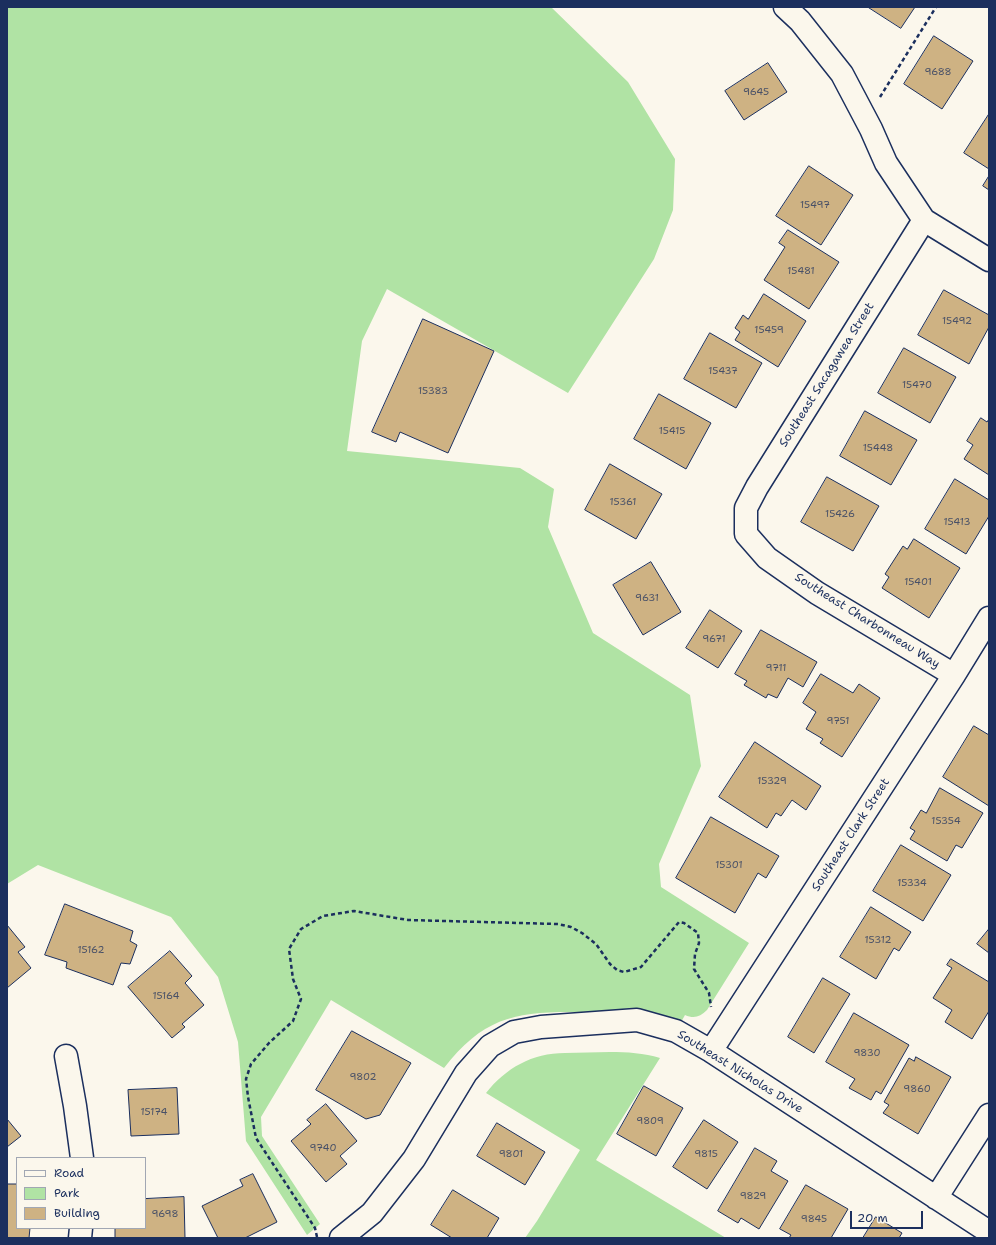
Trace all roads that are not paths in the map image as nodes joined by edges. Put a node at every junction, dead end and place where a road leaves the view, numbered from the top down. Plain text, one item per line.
1 (785, 7) edge
2 (924, 220) junction
3 (989, 260) edge
4 (746, 534) joint
5 (989, 618) edge
6 (954, 675) junction
7 (711, 1051) junction
8 (66, 1056) dead end
9 (989, 1115) edge
10 (82, 1157) edge
11 (936, 1198) junction
12 (989, 1232) edge
13 (341, 1238) edge

1 - 2 street
2 - 3 street
2 - 4 street, Southeast Sacagawea Street
4 - 6 street, Southeast Charbonneau Way
5 - 6 street, Southeast Clark Street
6 - 7 street, Southeast Clark Street
7 - 11 street, Southeast Nicholas Drive
7 - 13 street, Southeast Nicholas Drive
8 - 10 street
9 - 11 street
11 - 12 street, Southeast Nicholas Drive

